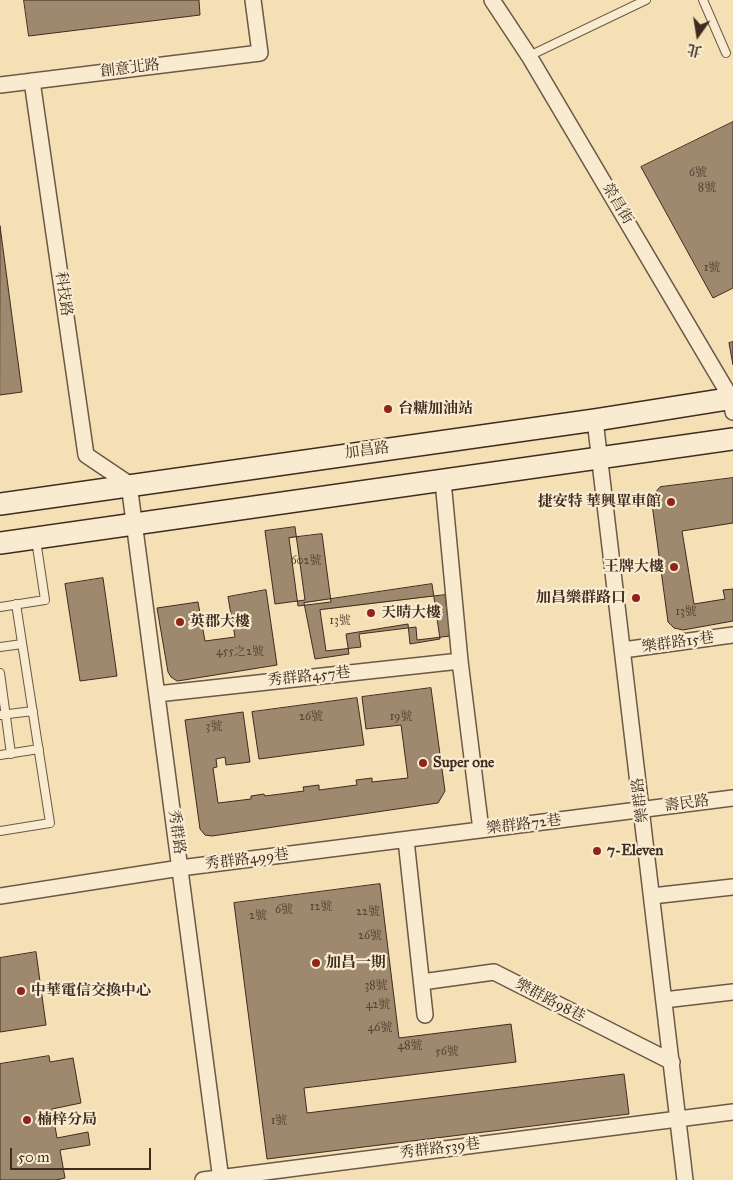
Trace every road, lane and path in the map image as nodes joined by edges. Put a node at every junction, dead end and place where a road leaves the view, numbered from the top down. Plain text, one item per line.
1 (253, 0) edge
2 (492, 0) edge
3 (626, 0) edge
4 (646, 0) edge
5 (703, 0) edge
6 (630, 8) junction
7 (726, 53) dead end
8 (529, 56) junction
9 (32, 82) junction
10 (0, 86) edge
11 (732, 402) edge
12 (595, 420) junction
13 (733, 439) edge
14 (600, 458) junction
15 (443, 481) junction
16 (129, 484) junction
17 (0, 504) edge
18 (135, 524) junction
19 (36, 538) junction
20 (0, 543) edge
21 (16, 604) junction
22 (0, 606) edge
23 (733, 635) edge
24 (22, 644) junction
25 (0, 647) edge
26 (623, 650) junction
27 (460, 661) junction
28 (0, 673) edge
29 (157, 694) junction
30 (33, 710) junction
31 (3, 715) edge
32 (39, 749) junction
33 (11, 754) junction
34 (0, 755) edge
35 (733, 798) edge
36 (642, 810) junction
37 (481, 830) junction
38 (0, 831) edge
39 (406, 840) junction
40 (180, 868) junction
41 (733, 887) edge
42 (0, 896) edge
43 (652, 896) junction
44 (422, 982) junction
45 (733, 992) edge
46 (664, 1000) junction
47 (425, 1015) dead end
48 (672, 1062) junction
49 (733, 1112) edge
50 (678, 1119) junction
51 (221, 1179) edge
52 (203, 1180) edge
53 (685, 1180) edge

1 - 9 street, 創意北路
2 - 8 street, 榮昌街
3 - 6 lane
4 - 6 lane
5 - 7 lane
6 - 8 lane
8 - 11 street, 榮昌街
9 - 10 street, 創意北路
9 - 16 street, 科技路
11 - 12 street, 加昌路
12 - 14 street, 樂群路
12 - 16 street, 加昌路
13 - 14 street
14 - 15 street
14 - 26 street, 樂群路
15 - 18 street
15 - 27 street
16 - 17 street, 加昌路
16 - 18 street, 秀群路
18 - 19 street
18 - 29 street, 秀群路
19 - 20 street
19 - 21 lane
21 - 22 lane
21 - 24 lane
23 - 26 street, 樂群路15巷
24 - 25 lane
24 - 30 lane
26 - 36 street, 樂群路
27 - 29 street, 秀群路457巷
27 - 37 street
28 - 31 lane
29 - 40 street, 秀群路
30 - 31 lane
30 - 32 lane
31 - 33 lane
32 - 33 lane
32 - 38 lane
33 - 34 lane
35 - 36 street, 壽民路
36 - 37 street, 樂群路72巷
36 - 43 street, 樂群路
37 - 39 street, 樂群路72巷
39 - 40 street, 秀群路499巷
39 - 44 street
40 - 42 street, 秀群路499巷
40 - 51 street, 秀群路
41 - 43 street
43 - 46 street, 樂群路
44 - 47 street
44 - 48 street, 樂群路98巷
45 - 46 street
46 - 48 street, 樂群路
48 - 50 street, 樂群路
49 - 50 street, 秀群路539巷
50 - 51 street, 秀群路539巷
50 - 53 street, 樂群路
51 - 52 street, 秀群路539巷

